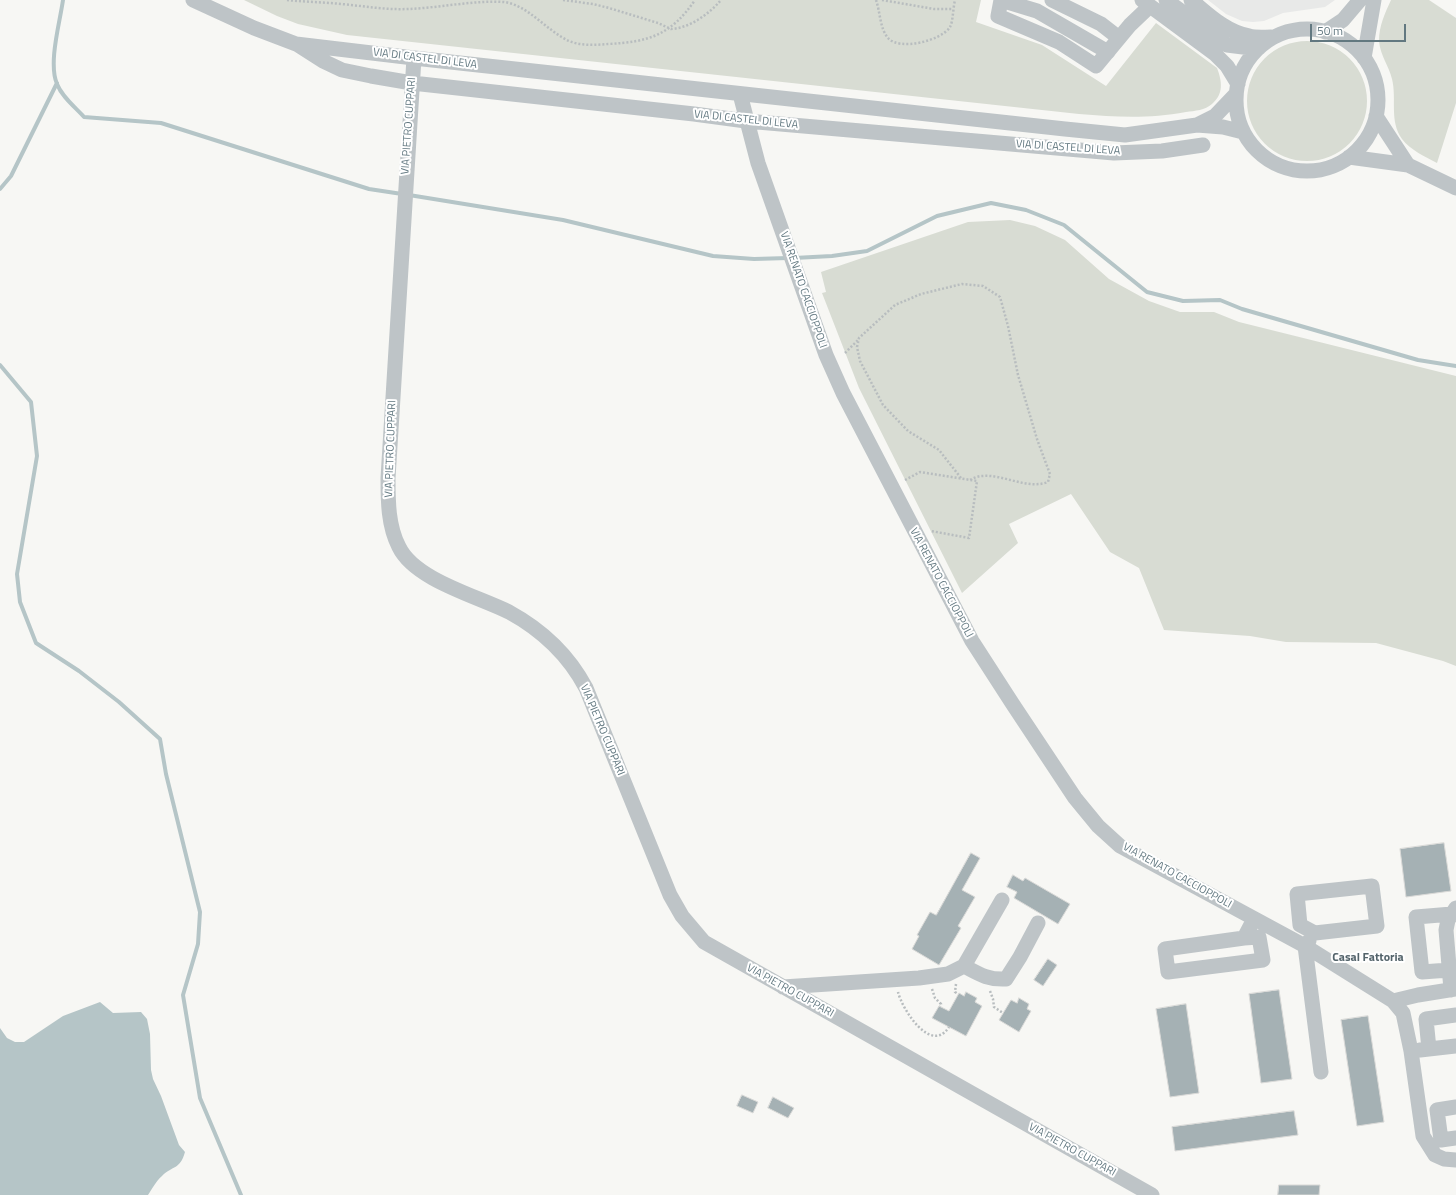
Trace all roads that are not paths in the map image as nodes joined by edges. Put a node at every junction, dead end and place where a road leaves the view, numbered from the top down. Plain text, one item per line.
1 (193, 0) edge
2 (1001, 0) edge
3 (1052, 0) edge
4 (1166, 0) edge
5 (1191, 0) edge
6 (1360, 0) edge
7 (1374, 0) edge
8 (1146, 3) edge
9 (1324, 32) junction
10 (1271, 37) junction
11 (1119, 38) junction
12 (296, 44) junction
13 (1259, 48) junction
14 (414, 58) junction
15 (1364, 58) junction
16 (412, 83) junction
17 (1237, 89) junction
18 (740, 94) junction
19 (1376, 116) junction
20 (746, 121) junction
21 (1197, 125) junction
22 (1244, 132) junction
23 (1203, 145) dead end
24 (1349, 157) junction
25 (1408, 165) junction
26 (1456, 188) edge
27 (1002, 900) dead end
28 (1454, 911) edge
29 (1254, 919) junction
30 (1038, 923) dead end
31 (1315, 933) junction
32 (1244, 938) junction
33 (1305, 946) junction
34 (964, 966) junction
35 (1449, 970) junction
36 (783, 987) junction
37 (1453, 989) edge
38 (1393, 1002) junction
39 (1456, 1015) edge
40 (1456, 1046) edge
41 (1429, 1049) junction
42 (1411, 1051) junction
43 (1321, 1072) dead end
44 (1456, 1108) edge
45 (1456, 1138) edge
46 (1456, 1160) edge
47 (1152, 1195) edge

1 - 12 street, VIA DI CASTEL DI LEVA
2 - 11 street
3 - 11 street
4 - 13 street
5 - 10 street
6 - 9 street
7 - 15 street
8 - 11 street
8 - 17 street
9 - 10 street
9 - 15 street
10 - 13 street
12 - 14 street, VIA DI CASTEL DI LEVA
12 - 16 street, VIA DI CASTEL DI LEVA
13 - 17 street
14 - 16 street, VIA PIETRO CUPPARI
14 - 18 street, VIA DI CASTEL DI LEVA
15 - 19 street
16 - 20 street, VIA DI CASTEL DI LEVA
16 - 36 street, VIA PIETRO CUPPARI
17 - 21 street, VIA DI CASTEL DI LEVA
17 - 22 street
18 - 20 street, VIA RENATO CACCIOPPOLI
18 - 21 street, VIA DI CASTEL DI LEVA
19 - 24 street
19 - 25 street
20 - 23 street, VIA DI CASTEL DI LEVA
20 - 29 street, VIA RENATO CACCIOPPOLI
21 - 22 street, VIA DI CASTEL DI LEVA
22 - 24 street
24 - 25 street
25 - 26 street
27 - 34 street
28 - 35 street
28 - 35 street
29 - 32 street
29 - 33 street, VIA RENATO CACCIOPPOLI
30 - 34 street
31 - 31 street
31 - 33 street
32 - 32 street
33 - 38 street, VIA RENATO CACCIOPPOLI
33 - 43 street
34 - 36 street
35 - 37 street
36 - 47 street, VIA PIETRO CUPPARI
37 - 38 street
38 - 42 street
39 - 41 street
40 - 41 street
41 - 42 street
42 - 46 street
44 - 45 street

